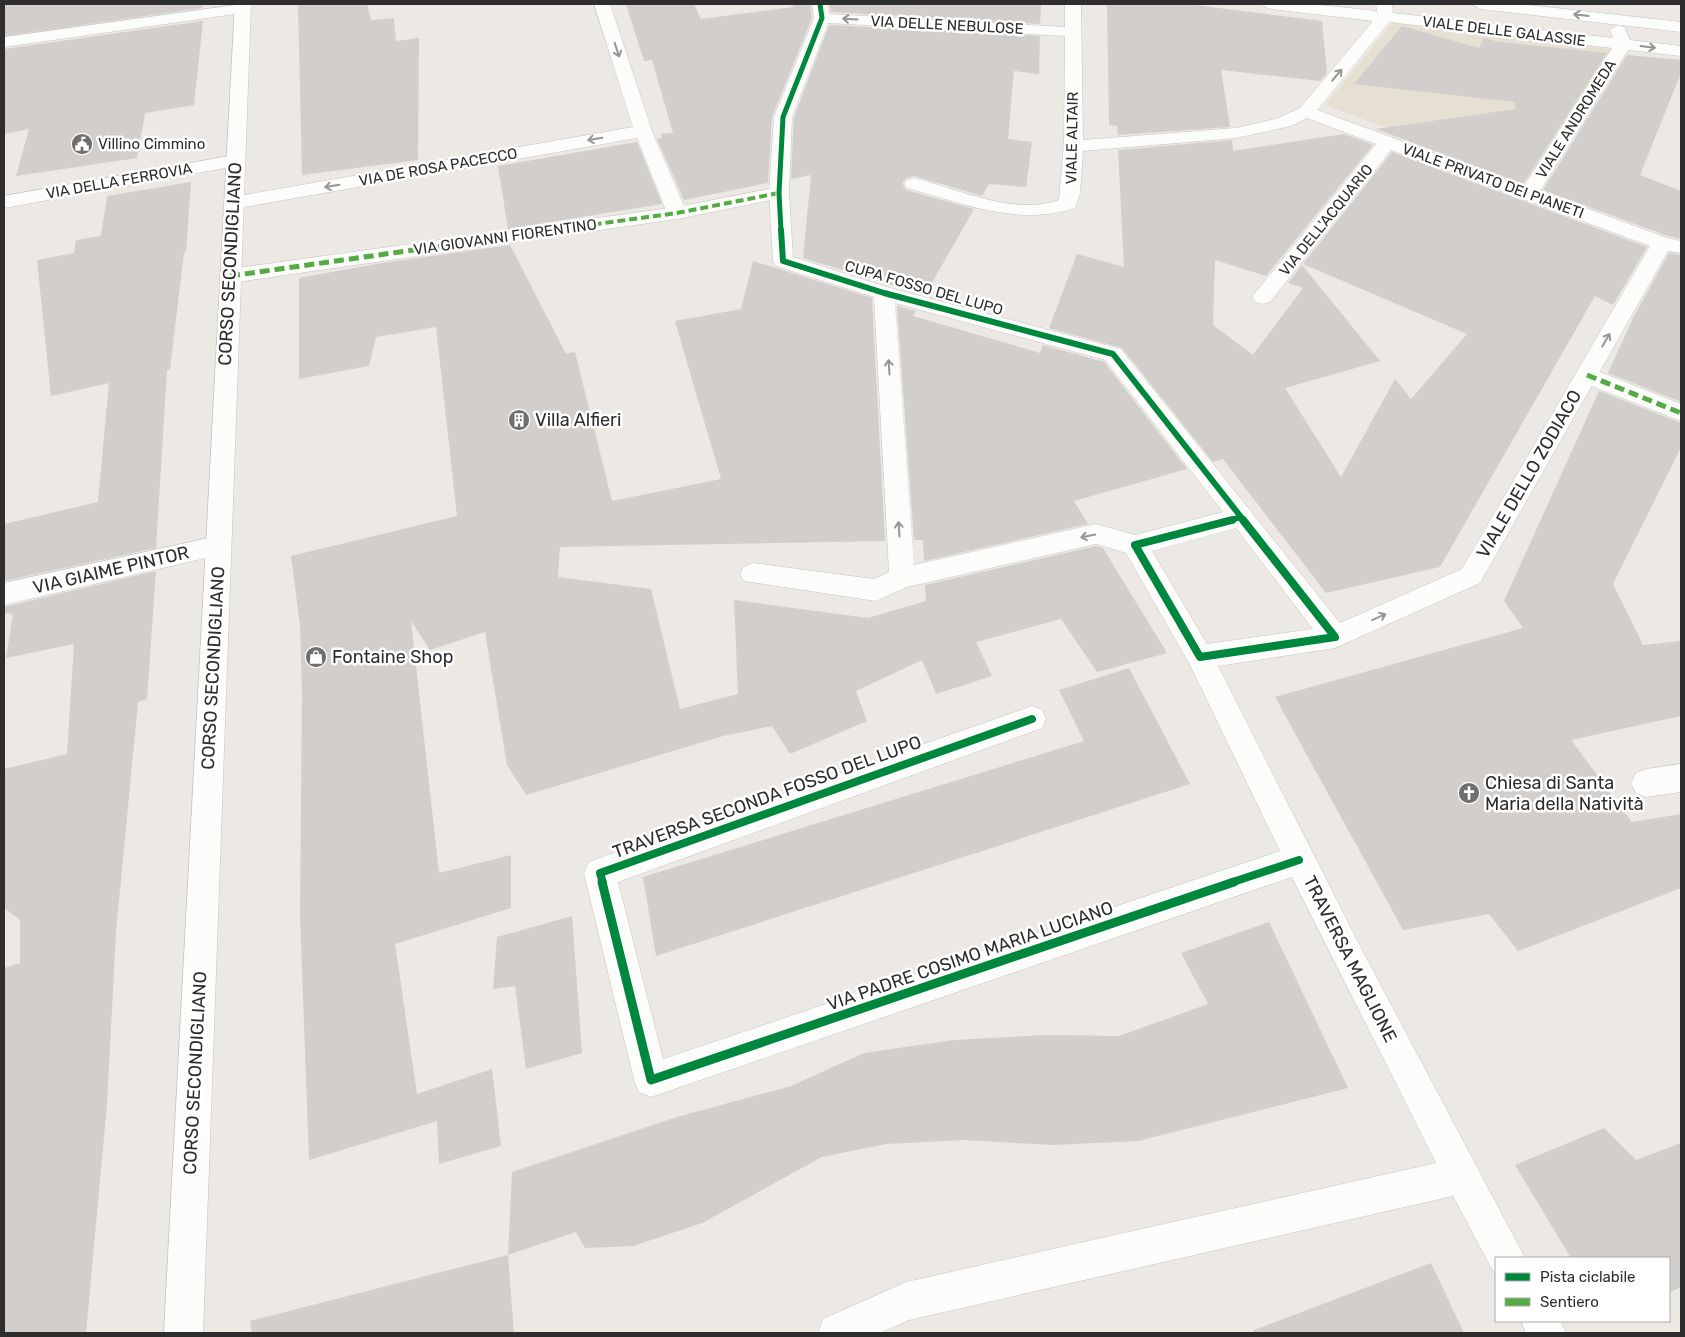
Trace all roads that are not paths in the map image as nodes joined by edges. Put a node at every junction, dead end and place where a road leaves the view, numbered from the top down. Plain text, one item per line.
1 (602, 4) edge
2 (1073, 4) edge
3 (1271, 4) edge
4 (1480, 4) edge
5 (243, 6) edge
6 (1385, 10) edge
7 (821, 11) edge
8 (1615, 19) junction
9 (1681, 27) edge
10 (1073, 32) junction
11 (5, 42) dead end
12 (1622, 44) junction
13 (1681, 51) edge
14 (1306, 112) junction
15 (643, 131) junction
16 (1388, 142) junction
17 (1073, 146) junction
18 (235, 161) junction
19 (914, 184) dead end
20 (779, 193) junction
21 (1529, 193) junction
22 (4, 202) edge
23 (233, 203) junction
24 (678, 213) junction
25 (1672, 245) edge
26 (230, 276) junction
27 (884, 294) junction
28 (1263, 297) dead end
29 (1586, 375) junction
30 (1681, 413) edge
31 (1242, 517) junction
32 (1135, 545) junction
33 (218, 546) junction
34 (753, 574) dead end
35 (902, 578) junction
36 (4, 594) edge
37 (1335, 637) junction
38 (1200, 657) junction
39 (1032, 719) dead end
40 (1681, 778) edge
41 (1646, 782) dead end
42 (1299, 860) junction
43 (651, 1080) joint
44 (1461, 1176) junction
45 (1505, 1257) edge
46 (183, 1333) edge
47 (837, 1333) edge

1 -> 15 street
2 - 10 street, VIALE ALTAIR
3 - 6 street, VIALE DELLE GALASSIE
8 -> 4 street, VIALE DELLE GALASSIE
5 - 11 street
5 - 18 street, CORSO SECONDIGLIANO
6 - 12 street, VIALE DELLE GALASSIE
14 -> 6 street
10 -> 7 street, VIA DELLE NEBULOSE
7 - 20 street, CUPA FOSSO DEL LUPO
8 - 9 street, VIALE DELLE GALASSIE
8 - 12 street
10 - 17 street, VIALE ALTAIR
12 -> 13 street, VIALE DELLE GALASSIE
12 - 21 street, VIALE ANDROMEDA
14 - 16 street, VIALE PRIVATO DEI PIANETI
14 - 17 street
15 -> 23 street, VIA DE ROSA PACECCO
15 - 24 street
16 - 21 street, VIALE PRIVATO DEI PIANETI
16 - 28 street, VIA DELL'ACQUARIO
17 - 19 street, VIALE ALTAIR
18 - 22 street, VIA DELLA FERROVIA
18 - 23 street, CORSO SECONDIGLIANO
20 - 24 street, VIA GIOVANNI FIORENTINO
20 - 27 street, CUPA FOSSO DEL LUPO
21 - 25 street, VIALE PRIVATO DEI PIANETI
23 - 26 street, CORSO SECONDIGLIANO
24 - 26 street, VIA GIOVANNI FIORENTINO
29 -> 25 street, VIALE DELLO ZODIACO
26 - 33 street, CORSO SECONDIGLIANO
27 - 31 street, CUPA FOSSO DEL LUPO
35 -> 27 street
29 - 30 street
37 -> 29 street, VIALE DELLO ZODIACO
31 - 32 street
31 - 37 street, CUPA FOSSO DEL LUPO
32 -> 35 street
32 - 38 street, TRAVERSA MAGLIONE
33 - 36 street, VIA GIAIME PINTOR
33 - 46 street, CORSO SECONDIGLIANO
34 - 35 street
37 - 38 street, VIALE DELLO ZODIACO
38 - 42 street, TRAVERSA MAGLIONE
39 - 43 street, TRAVERSA SECONDA FOSSO DEL LUPO
40 - 41 street
42 - 43 street, VIA PADRE COSIMO MARIA LUCIANO
42 - 44 street, TRAVERSA MAGLIONE
44 - 45 street, TRAVERSA MAGLIONE
44 - 47 street

